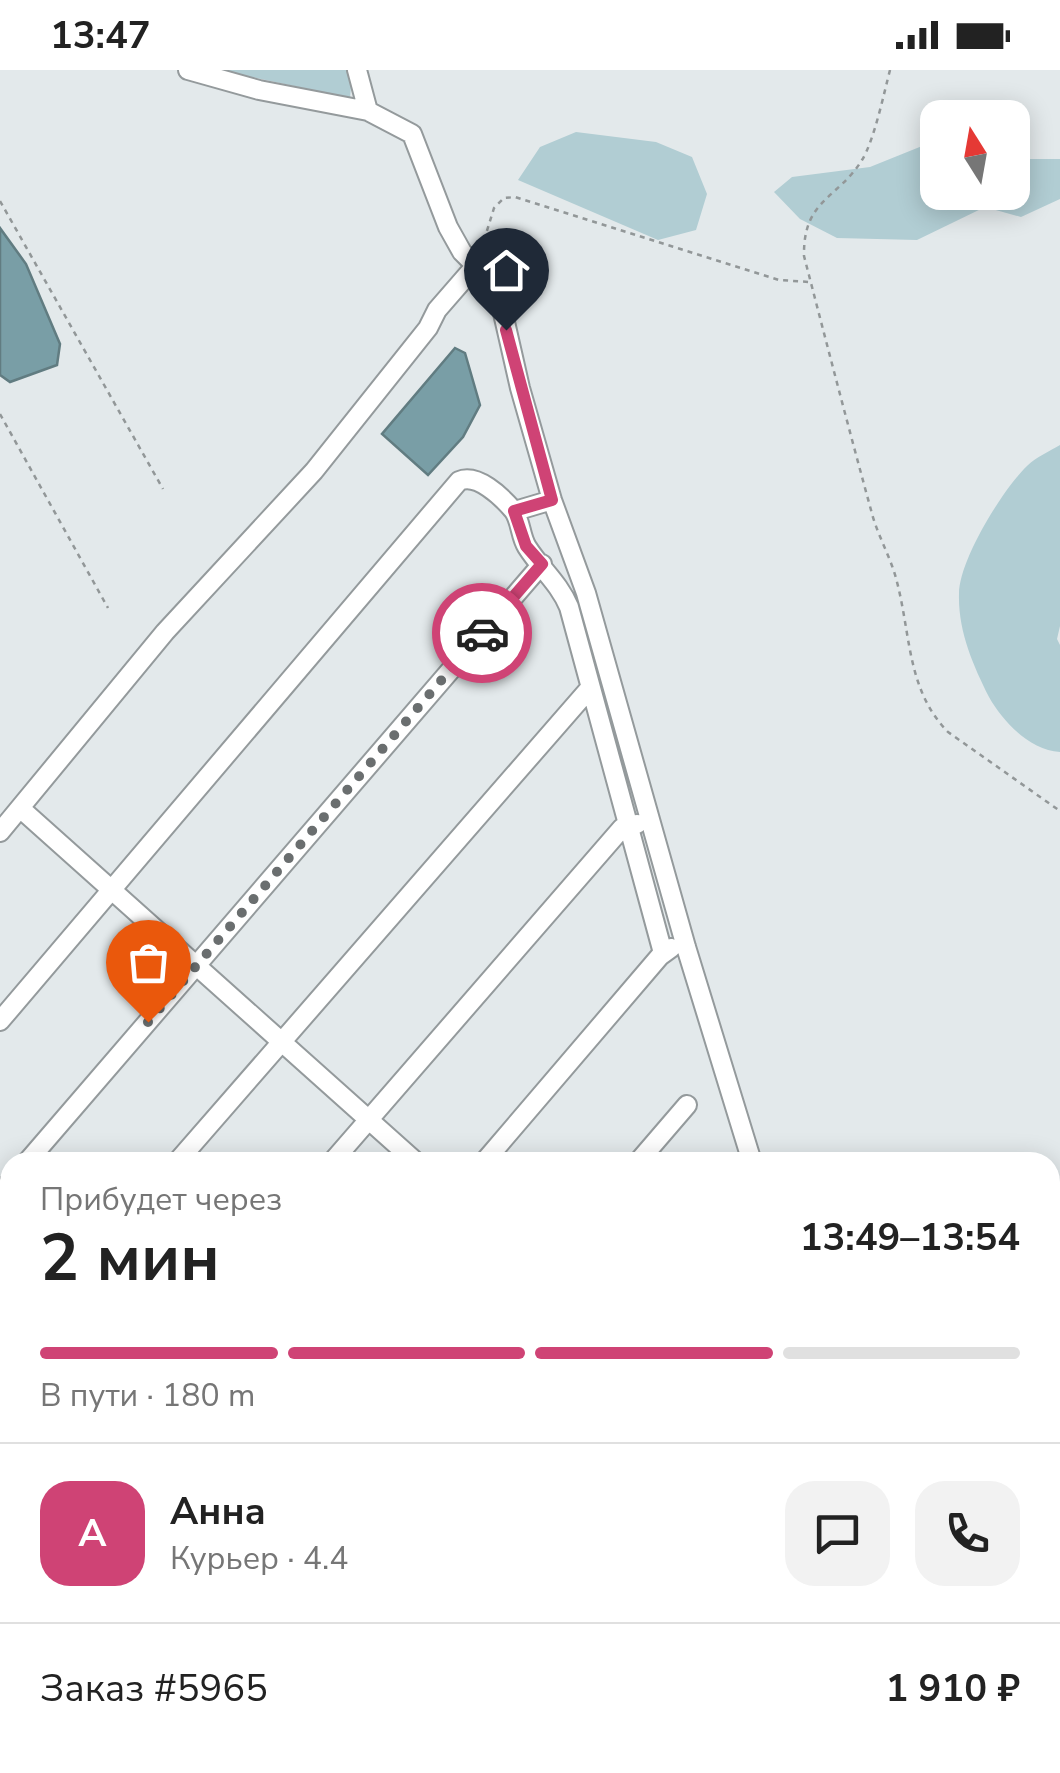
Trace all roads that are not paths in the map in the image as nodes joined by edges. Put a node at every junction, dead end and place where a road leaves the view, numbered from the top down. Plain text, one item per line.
1 (188, 70) edge
2 (357, 70) edge
3 (368, 112) junction
4 (477, 264) junction
5 (552, 500) junction
6 (514, 511) junction
7 (542, 564) junction
8 (590, 688) junction
9 (20, 808) junction
10 (652, 820) junction
11 (629, 826) junction
12 (0, 832) edge
13 (112, 890) junction
14 (686, 947) junction
15 (663, 953) junction
16 (196, 966) junction
17 (0, 1021) edge
18 (282, 1042) junction
19 (687, 1106) dead end
20 (369, 1120) junction
21 (36, 1152) edge
22 (186, 1152) edge
23 (341, 1152) edge
24 (405, 1152) edge
25 (493, 1152) edge
26 (647, 1152) edge
27 (749, 1152) edge

1 - 3 street
2 - 3 street
3 - 4 street
4 - 5 street
4 - 9 street
5 - 6 street
5 - 10 street
6 - 7 street
6 - 13 street
7 - 8 street
7 - 16 street
8 - 11 street
8 - 18 street
9 - 12 street
9 - 13 street
10 - 11 street
10 - 14 street
11 - 15 street
11 - 20 street
13 - 16 street
13 - 17 street
14 - 15 street
14 - 27 street
15 - 25 street
16 - 18 street
16 - 21 street
18 - 20 street
18 - 22 street
19 - 26 street
20 - 23 street
20 - 24 street

